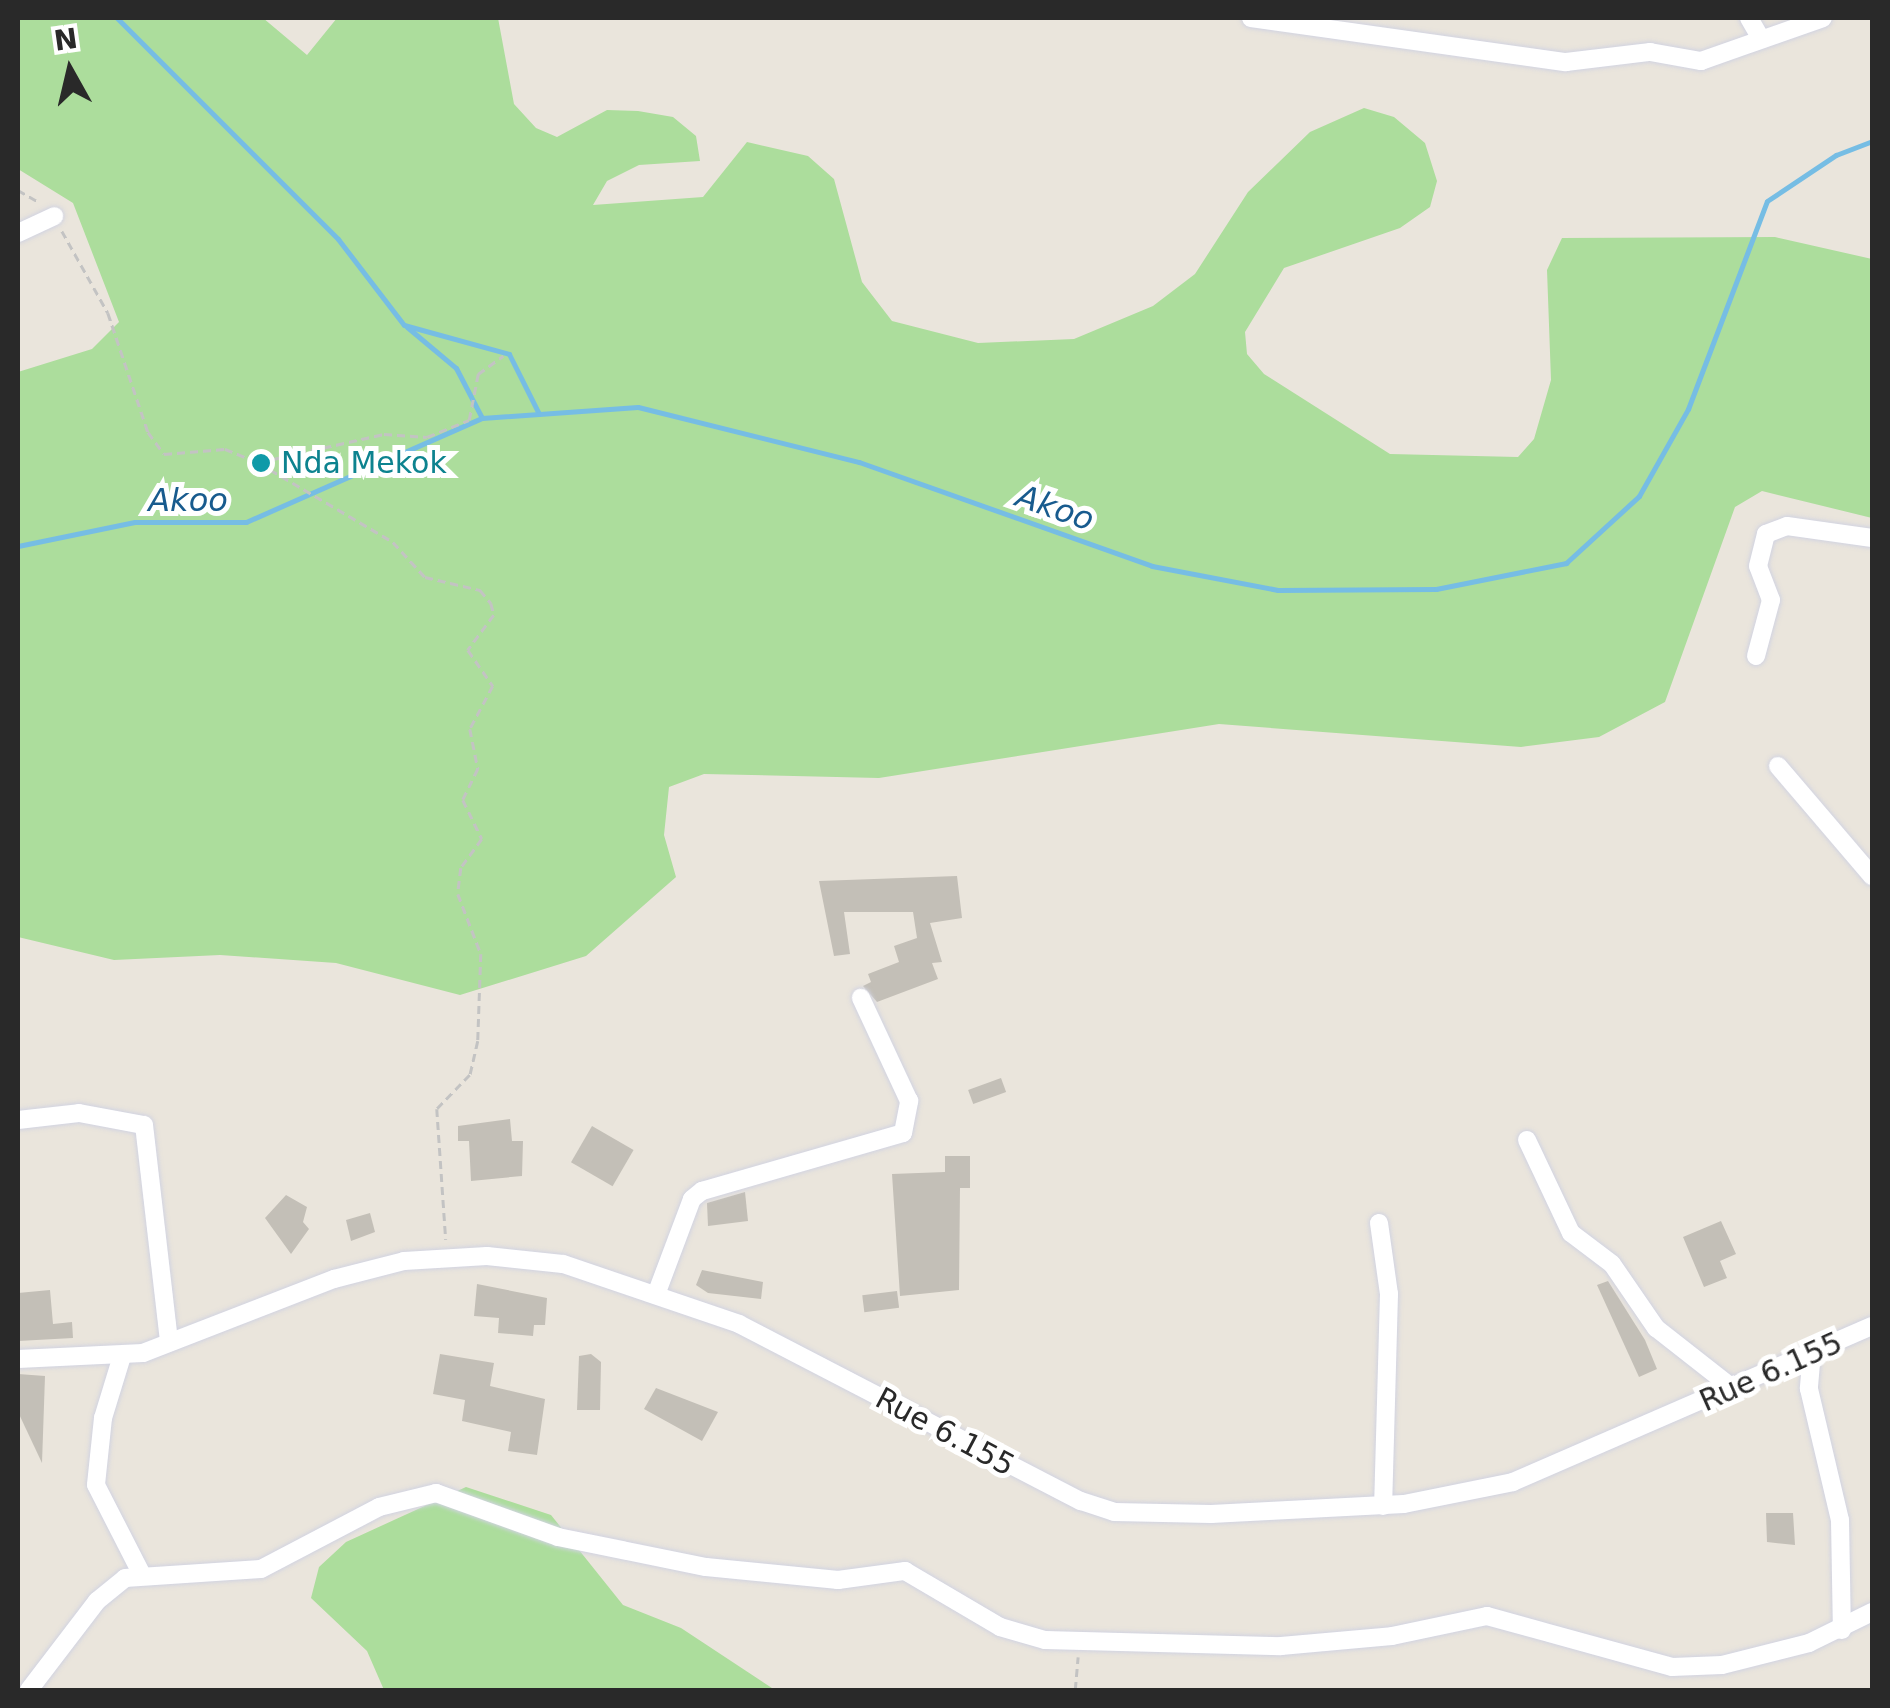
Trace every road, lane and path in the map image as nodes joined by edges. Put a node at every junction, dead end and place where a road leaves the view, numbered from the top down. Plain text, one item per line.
1 (1251, 18) edge
2 (1749, 18) edge
3 (1822, 18) edge
4 (1760, 38) junction
5 (18, 190) edge
6 (54, 216) junction
7 (18, 233) edge
8 (503, 356) dead end
9 (259, 462) junction
10 (1872, 538) edge
11 (1756, 656) dead end
12 (1778, 766) dead end
13 (1872, 876) edge
14 (861, 998) dead end
15 (18, 1120) edge
16 (1527, 1140) dead end
17 (1378, 1223) dead end
18 (448, 1256) junction
19 (657, 1292) junction
20 (1872, 1326) edge
21 (169, 1342) junction
22 (1812, 1352) junction
23 (122, 1356) junction
24 (18, 1358) edge
25 (1730, 1386) junction
26 (1383, 1506) junction
27 (141, 1573) junction
28 (1872, 1612) edge
29 (1842, 1630) junction
30 (1080, 1641) junction
31 (29, 1690) edge
32 (1075, 1690) edge

1 - 4 street
2 - 4 street
3 - 4 street
5 - 6 path
6 - 7 street
6 - 9 path
8 - 9 path
9 - 18 path
10 - 11 street
12 - 13 street
14 - 19 street
15 - 21 street
16 - 25 street
17 - 26 street
18 - 19 street, Rue 6.155
18 - 21 street, Rue 6.155
19 - 26 street, Rue 6.155
20 - 22 street, Rue 6.155
21 - 23 street, Rue 6.155
22 - 25 street, Rue 6.155
22 - 29 street
23 - 24 street, Rue 6.155
23 - 27 street
25 - 26 street, Rue 6.155
27 - 30 street
27 - 31 street
28 - 29 street
29 - 30 street
30 - 32 path

